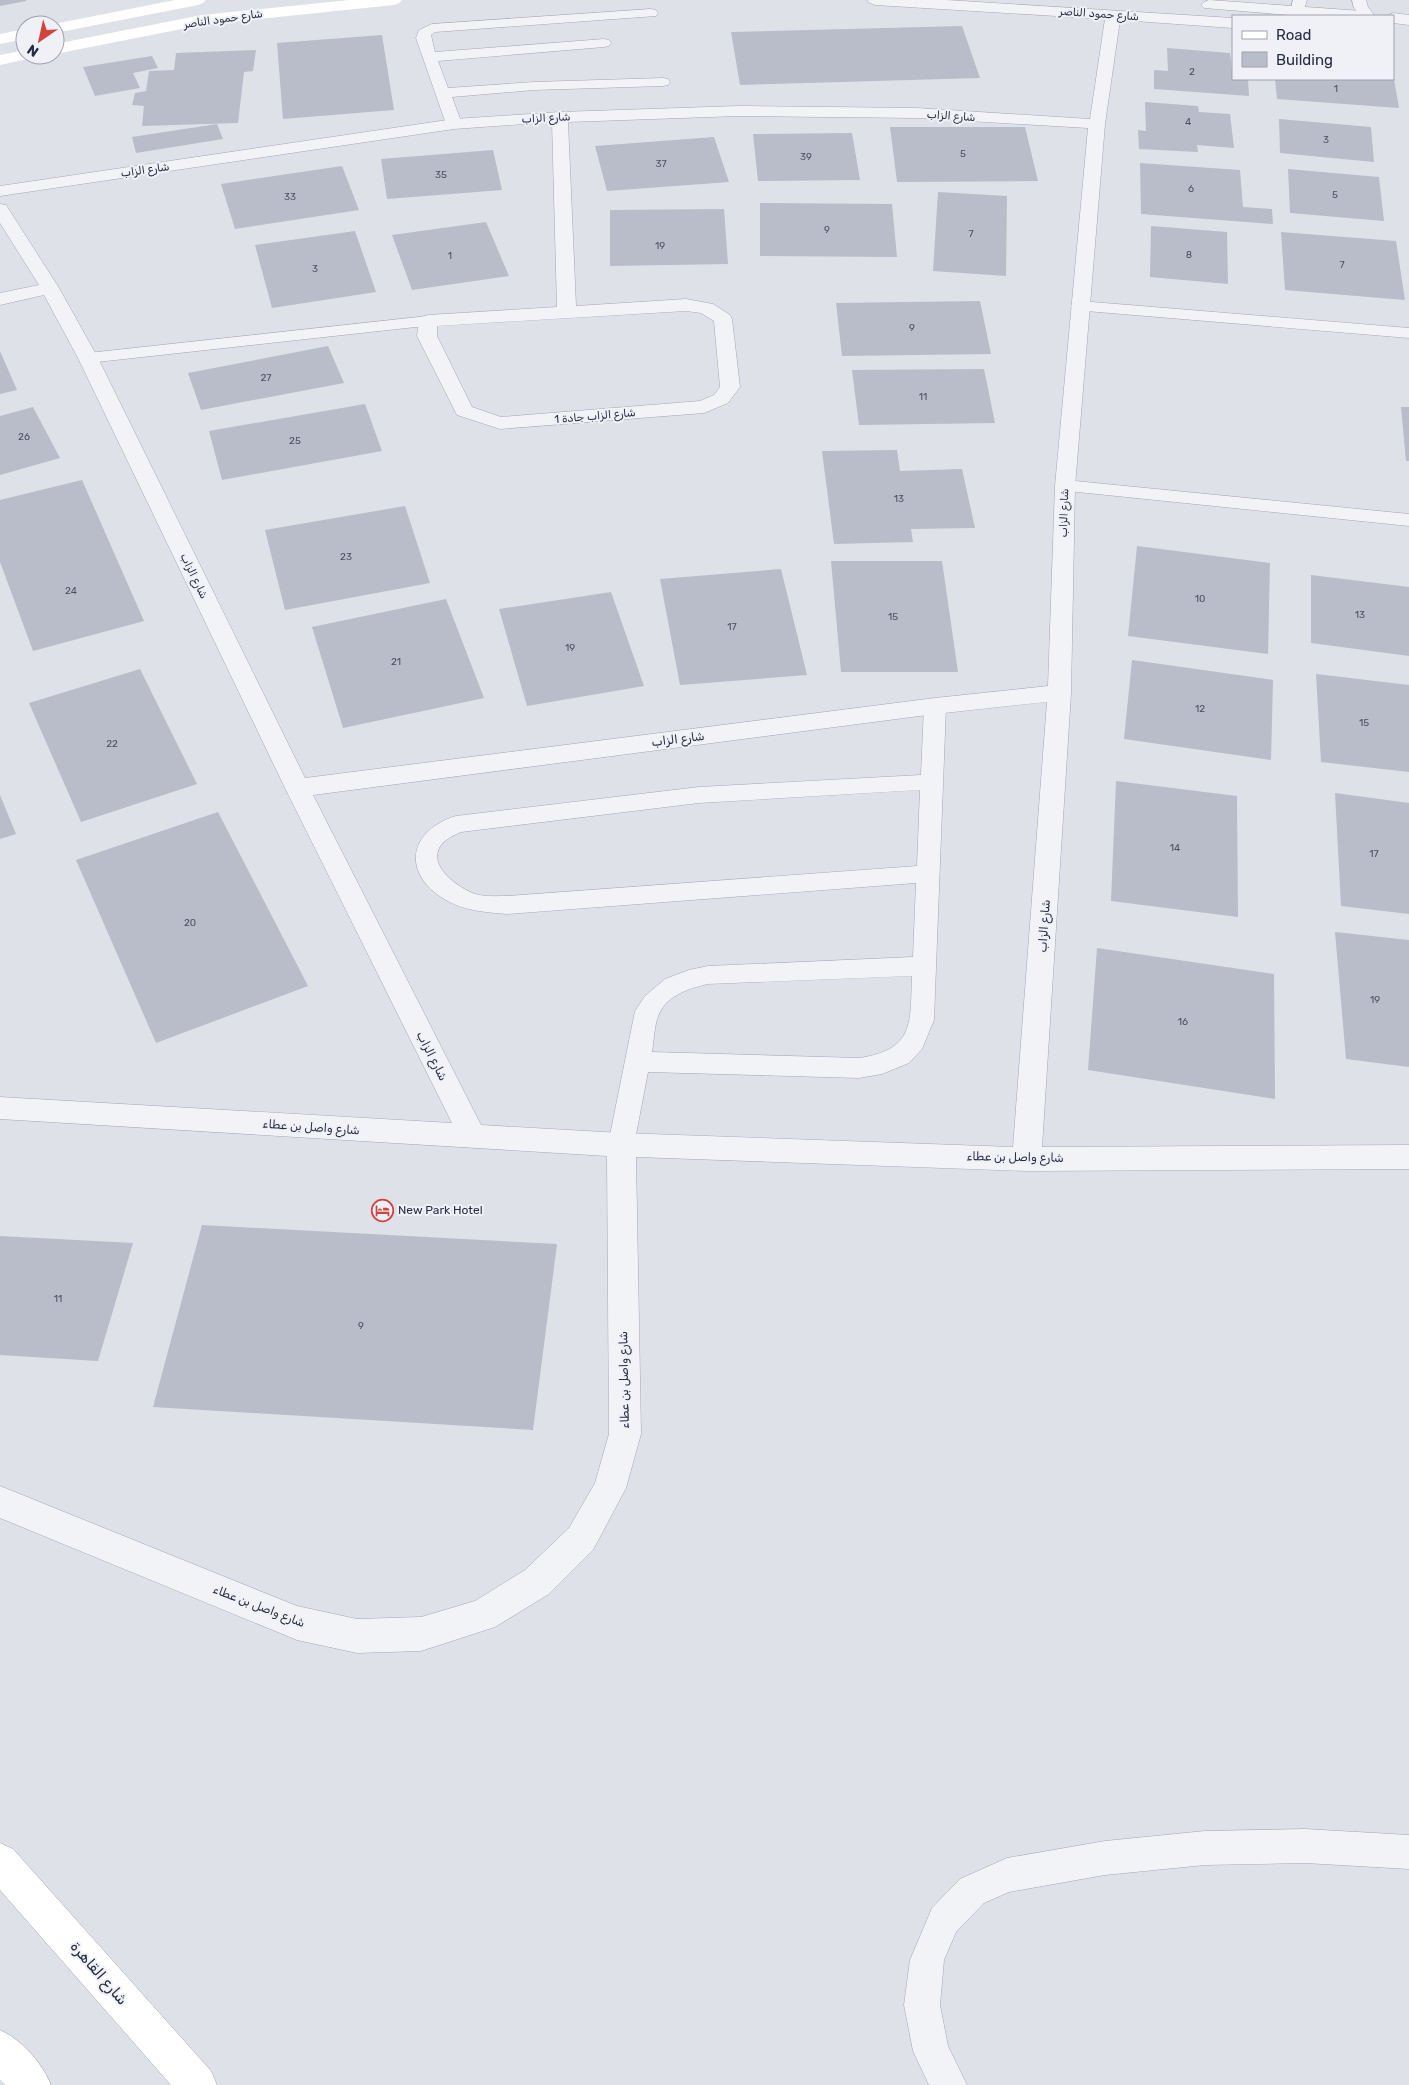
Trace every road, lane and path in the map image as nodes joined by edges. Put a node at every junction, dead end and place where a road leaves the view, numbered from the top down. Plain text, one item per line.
1 (198, 0) edge
2 (394, 0) edge
3 (875, 0) edge
4 (1359, 0) edge
5 (1192, 4) dead end
6 (1299, 6) edge
7 (651, 13) dead end
8 (1113, 14) junction
9 (1356, 15) edge
10 (1367, 15) edge
11 (1394, 18) edge
12 (1409, 20) edge
13 (1232, 23) edge
14 (65, 26) edge
15 (15, 36) edge
16 (0, 39) edge
17 (604, 43) dead end
18 (65, 47) edge
19 (15, 57) edge
20 (430, 57) junction
21 (0, 60) edge
22 (663, 82) dead end
23 (442, 94) junction
24 (560, 117) junction
25 (454, 124) junction
26 (1097, 124) junction
27 (0, 191) edge
28 (0, 208) edge
29 (50, 288) junction
30 (0, 299) edge
31 (1080, 306) junction
32 (567, 313) junction
33 (428, 321) junction
34 (1409, 333) edge
35 (88, 358) junction
36 (1064, 486) junction
37 (1409, 520) edge
38 (1059, 693) junction
39 (935, 706) junction
40 (932, 782) junction
41 (298, 788) junction
42 (929, 874) junction
43 (925, 966) junction
44 (636, 1062) junction
45 (0, 1108) edge
46 (473, 1137) junction
47 (621, 1145) junction
48 (1409, 1157) edge
49 (1027, 1158) junction
50 (0, 1502) edge
51 (1409, 1852) edge
52 (0, 1862) edge
53 (0, 2050) edge
54 (31, 2085) edge
55 (197, 2085) edge
56 (949, 2085) edge

1 - 14 street, شارع حمود الناصر
2 - 18 street, شارع حمود الناصر
3 - 8 street, شارع حمود الناصر
4 - 10 lane
5 - 6 street
6 - 9 street
7 - 20 lane
8 - 13 street, شارع حمود الناصر
8 - 26 street, شارع الزاب
11 - 12 street
15 - 16 street
17 - 20 lane
19 - 21 street
20 - 23 lane
22 - 23 lane
23 - 25 lane
24 - 25 street, شارع الزاب
24 - 26 street, شارع الزاب
24 - 32 street
25 - 27 street, شارع الزاب
26 - 31 street, شارع الزاب
28 - 29 street, شارع الزاب
29 - 30 street
29 - 35 street, شارع الزاب
31 - 34 lane
31 - 36 street, شارع الزاب
32 - 33 street, شارع الزاب جادة 1
32 - 33 street, شارع الزاب جادة 1
33 - 35 lane
35 - 41 street, شارع الزاب
36 - 37 lane
36 - 38 street, شارع الزاب
38 - 39 street, شارع الزاب
38 - 49 street, شارع الزاب
39 - 40 lane
39 - 41 street, شارع الزاب
40 - 42 lane
40 - 42 lane
41 - 46 street, شارع الزاب
42 - 43 lane
43 - 44 lane
43 - 44 lane
44 - 47 lane
45 - 46 street, شارع واصل بن عطاء
46 - 47 street, شارع واصل بن عطاء
47 - 49 street, شارع واصل بن عطاء
47 - 50 street, شارع واصل بن عطاء
48 - 49 street, شارع واصل بن عطاء
51 - 56 lane
52 - 55 street, شارع القاهرة
53 - 54 street

